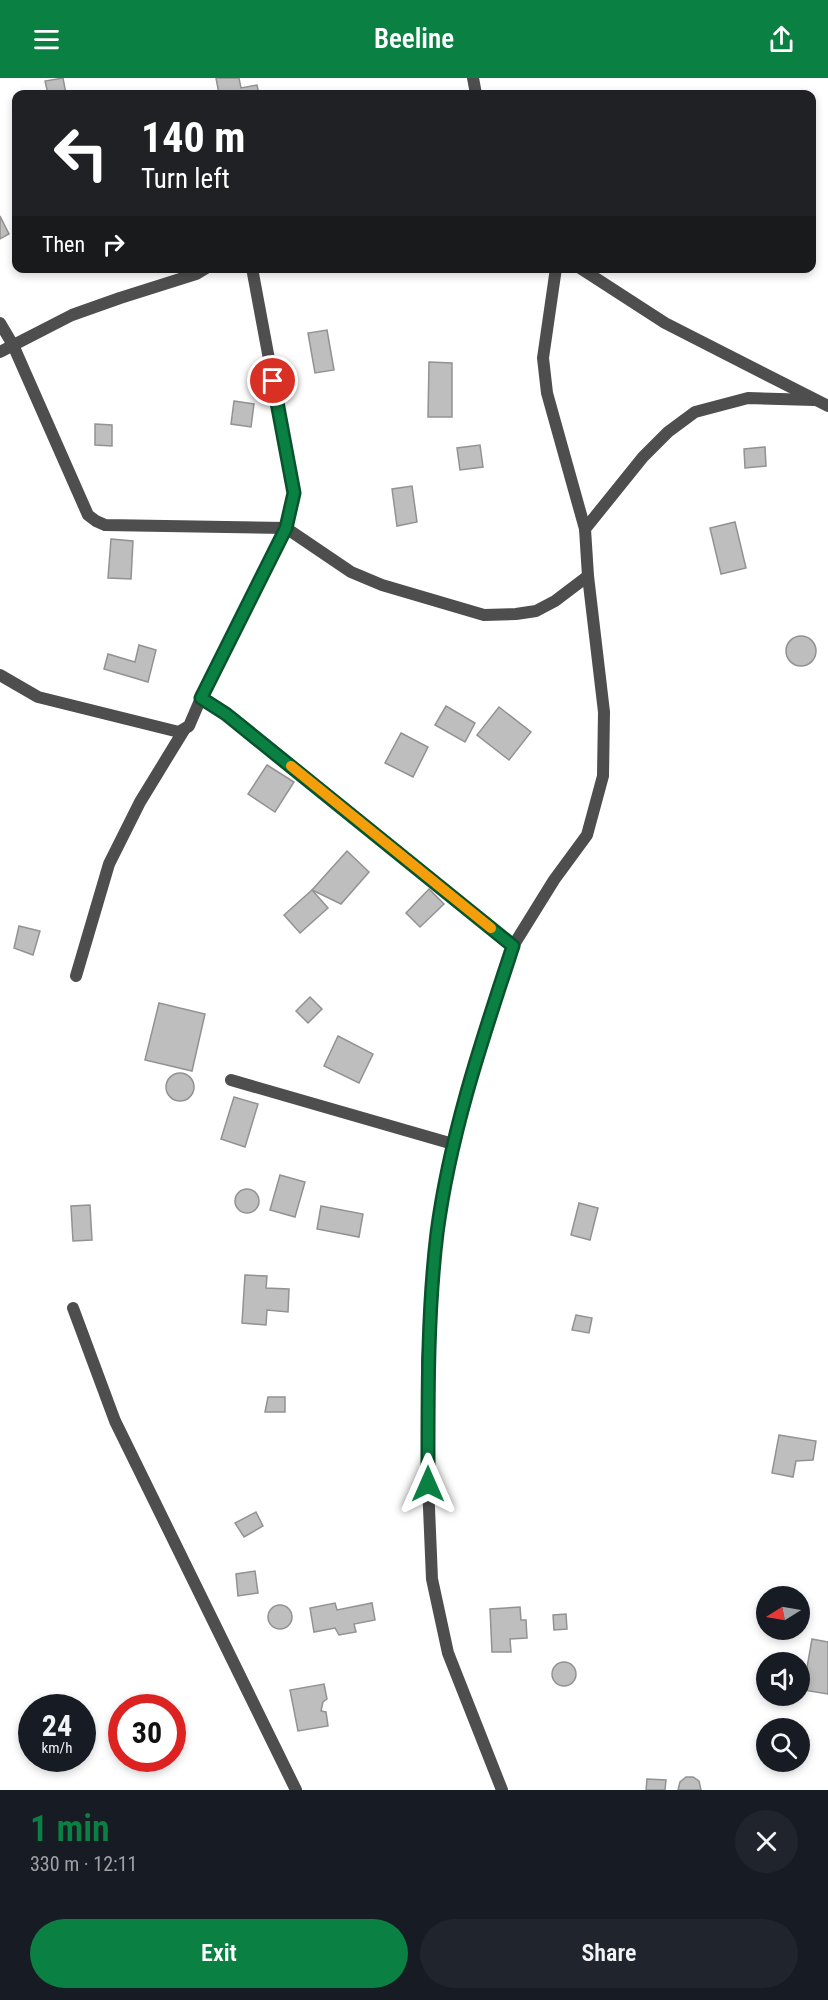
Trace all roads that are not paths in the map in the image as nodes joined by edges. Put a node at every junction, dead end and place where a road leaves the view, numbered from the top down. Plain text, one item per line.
1 (198, 273) edge
2 (253, 273) edge
3 (555, 273) edge
4 (588, 273) edge
5 (0, 323) edge
6 (13, 345) junction
7 (0, 352) edge
8 (814, 400) junction
9 (828, 406) edge
10 (286, 528) junction
11 (585, 529) junction
12 (588, 576) junction
13 (0, 675) edge
14 (201, 698) junction
15 (184, 730) junction
16 (513, 946) junction
17 (76, 976) dead end
18 (231, 1080) dead end
19 (453, 1144) junction
20 (73, 1308) dead end
21 (296, 1790) edge
22 (502, 1790) edge

1 - 6 street
2 - 10 street
3 - 11 street
4 - 8 street
5 - 6 street
6 - 7 street
6 - 10 street
8 - 9 street
8 - 11 street
10 - 12 street
10 - 14 street
11 - 12 street
12 - 16 street
13 - 15 street
14 - 15 street
14 - 16 street
15 - 17 street
16 - 19 street
18 - 19 street
19 - 22 street
20 - 21 street

